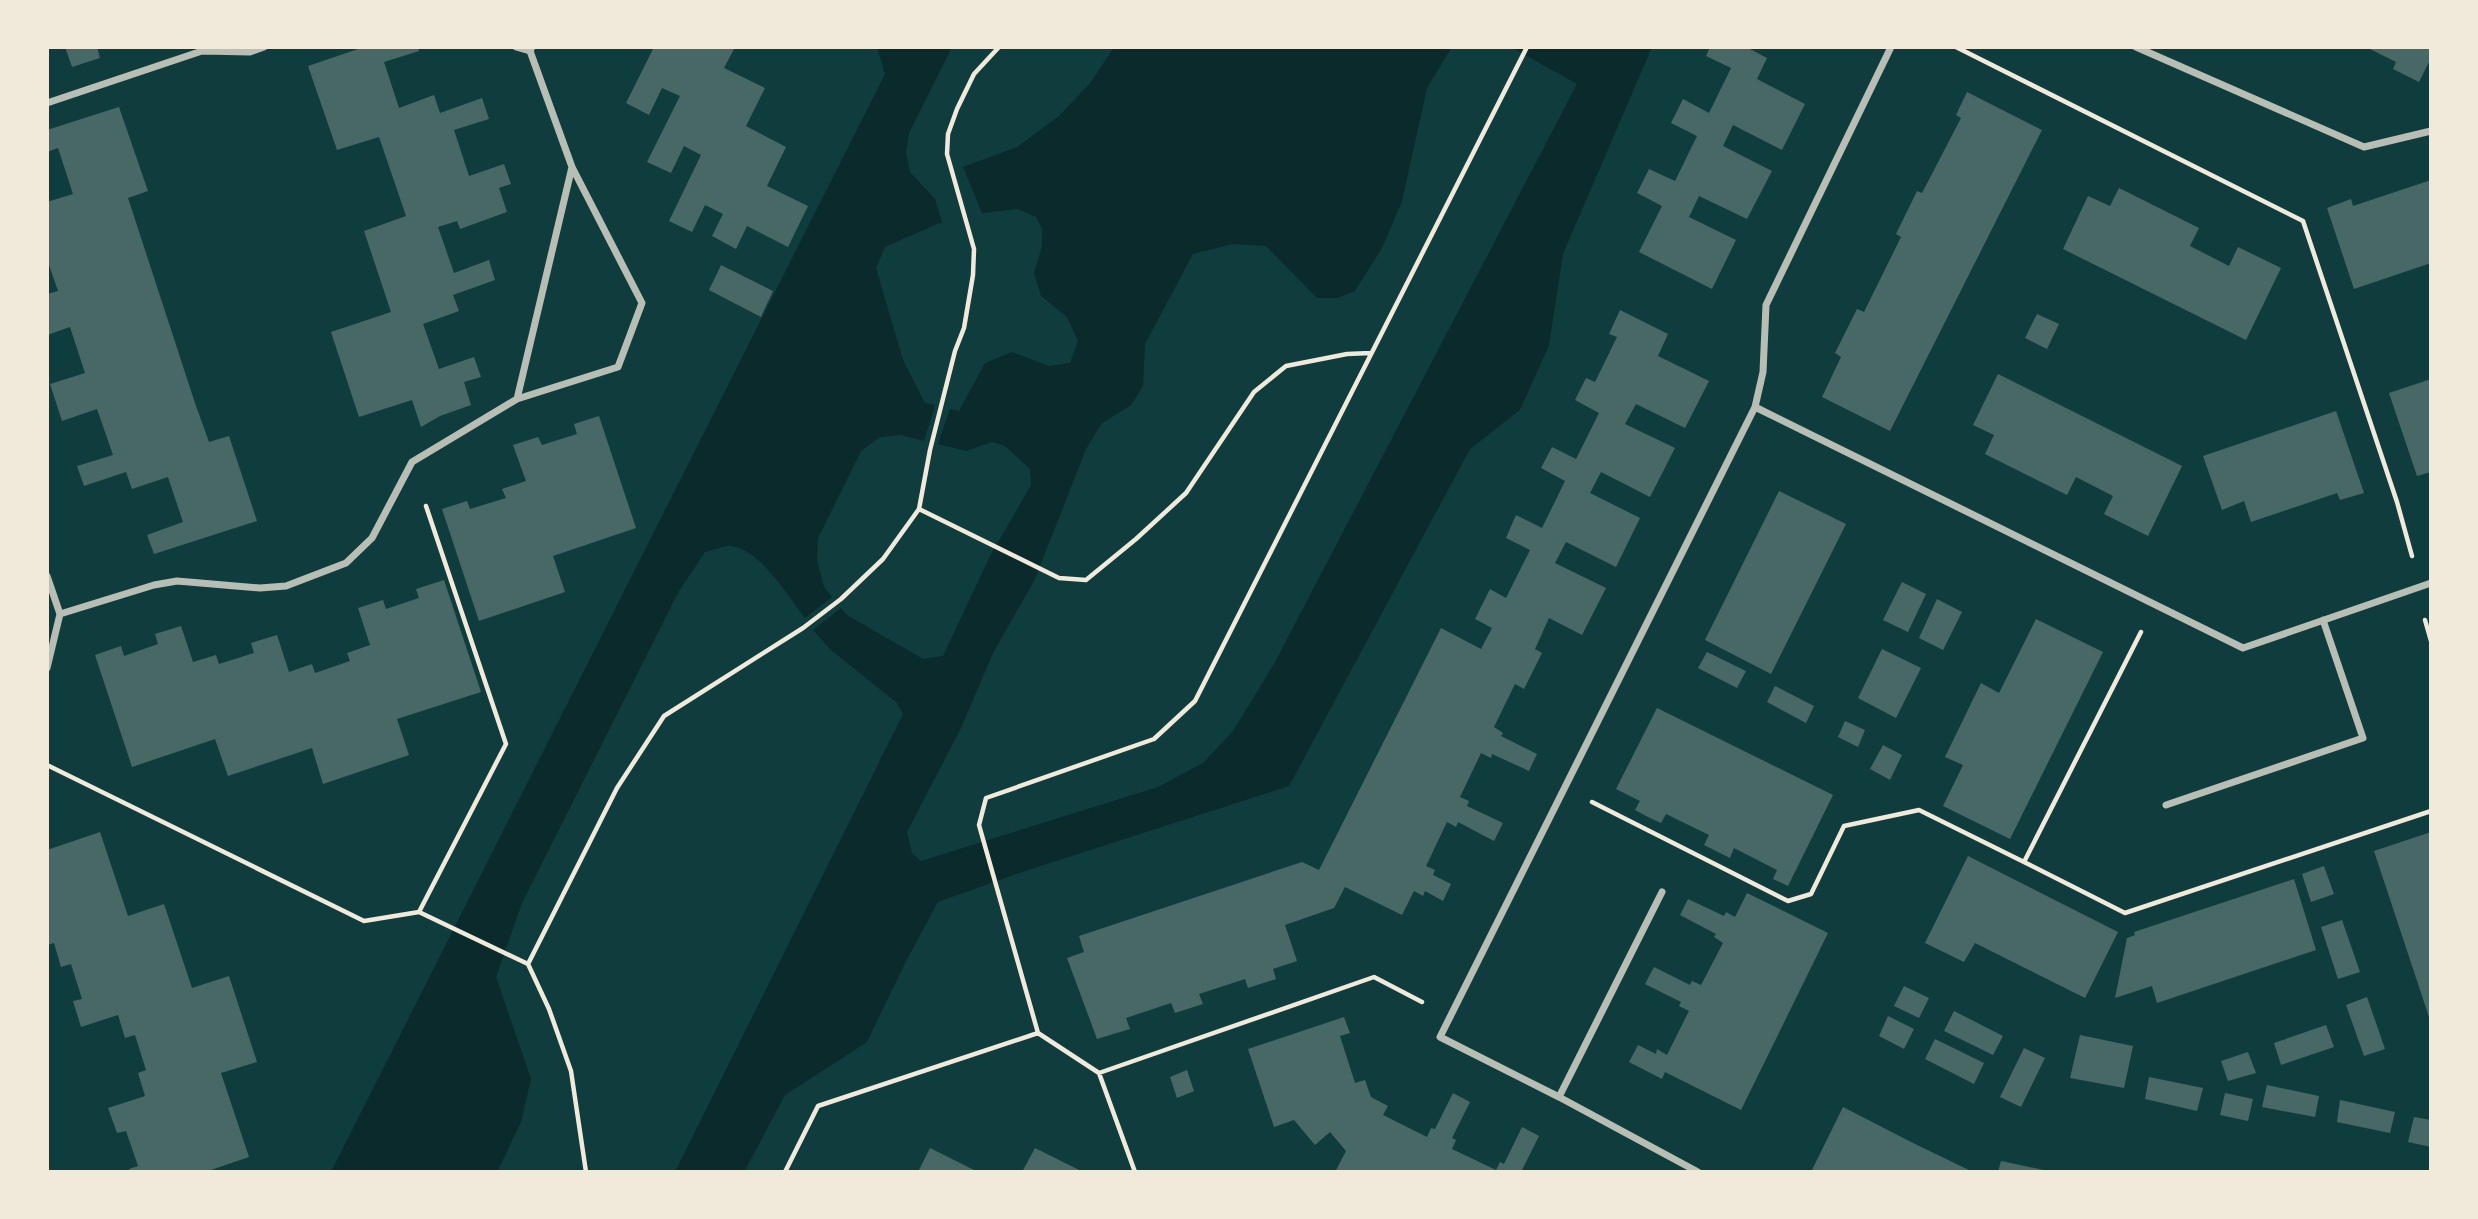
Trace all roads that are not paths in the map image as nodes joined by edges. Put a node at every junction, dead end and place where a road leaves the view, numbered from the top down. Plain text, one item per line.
1 (264, 47) edge
2 (516, 47) edge
3 (1891, 47) edge
4 (2136, 47) edge
5 (531, 49) edge
6 (47, 103) edge
7 (2431, 131) edge
8 (572, 167) junction
9 (517, 399) junction
10 (1755, 407) junction
11 (47, 576) edge
12 (2431, 583) edge
13 (60, 614) junction
14 (2323, 620) junction
15 (47, 668) edge
16 (2166, 805) dead end
17 (1662, 892) dead end
18 (1559, 1097) junction
19 (1698, 1172) edge

1 - 6 street
2 - 5 street
3 - 10 street
4 - 7 street
5 - 8 street
8 - 9 street
8 - 9 street
9 - 13 street
10 - 14 street
10 - 18 street
11 - 13 street
12 - 14 street
13 - 15 street
14 - 16 street
17 - 18 street
18 - 19 street

